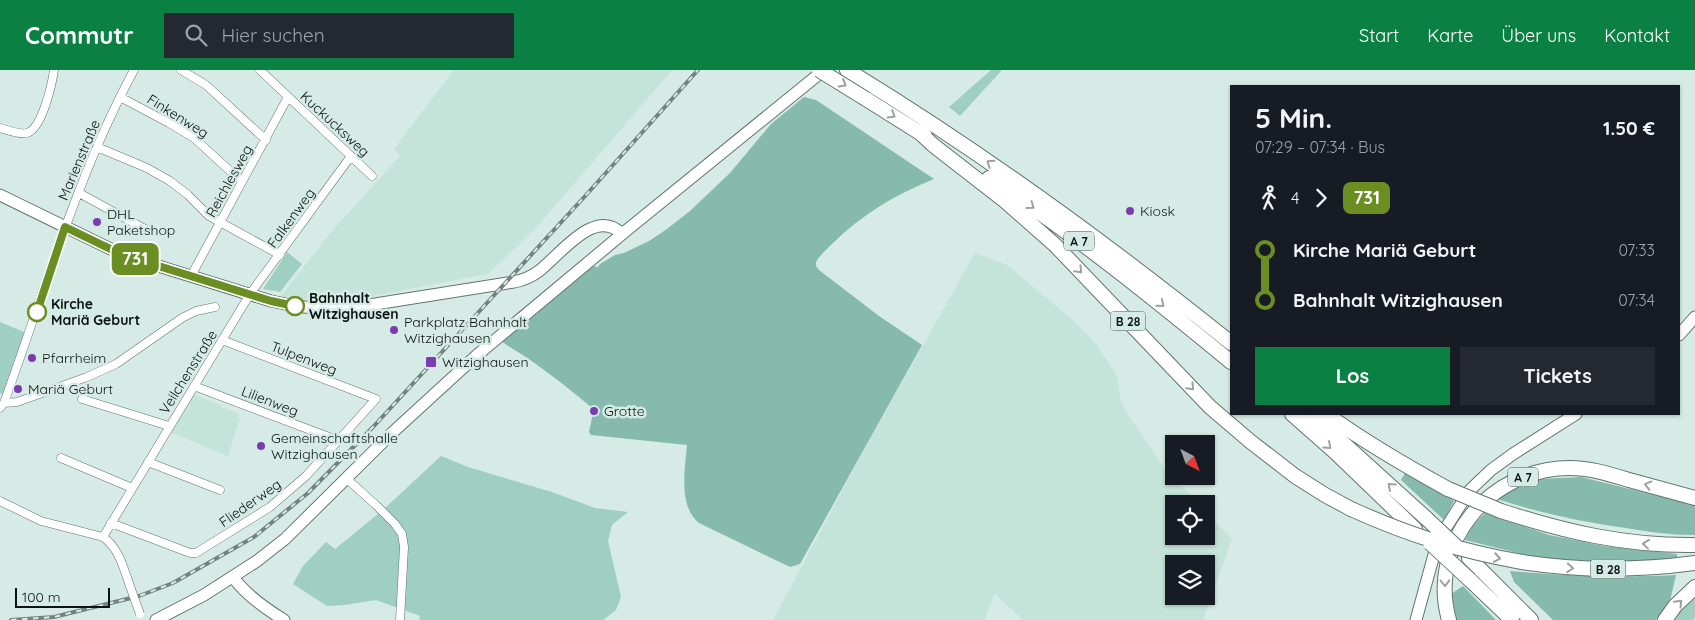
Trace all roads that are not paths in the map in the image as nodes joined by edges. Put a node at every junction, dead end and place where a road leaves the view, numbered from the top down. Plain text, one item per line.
1 (54, 70) edge
2 (134, 70) edge
3 (181, 70) edge
4 (260, 70) edge
5 (819, 70) edge
6 (824, 70) edge
7 (847, 70) edge
8 (120, 97) junction
9 (288, 97) junction
10 (0, 128) edge
11 (918, 131) junction
12 (266, 140) junction
13 (98, 148) junction
14 (351, 156) junction
15 (372, 176) dead end
16 (242, 182) junction
17 (78, 193) junction
18 (0, 195) edge
19 (220, 223) junction
20 (65, 227) junction
21 (145, 229) dead end
22 (622, 234) junction
23 (280, 255) junction
24 (191, 276) junction
25 (250, 294) junction
26 (215, 307) dead end
27 (1695, 317) edge
28 (1680, 334) edge
29 (222, 340) junction
30 (1230, 342) edge
31 (1230, 361) edge
32 (194, 386) junction
33 (82, 399) dead end
34 (376, 400) joint
35 (2, 405) edge
36 (1293, 415) edge
37 (1312, 415) edge
38 (1327, 415) edge
39 (1574, 415) edge
40 (169, 426) junction
41 (337, 440) junction
42 (61, 458) dead end
43 (148, 462) junction
44 (347, 479) junction
45 (132, 488) junction
46 (220, 490) dead end
47 (1695, 498) edge
48 (0, 501) edge
49 (111, 523) junction
50 (103, 537) junction
51 (1695, 545) edge
52 (1695, 563) edge
53 (233, 577) junction
54 (1695, 587) edge
55 (141, 617) edge
56 (156, 620) edge
57 (284, 620) edge
58 (400, 620) edge
59 (1416, 620) edge
60 (1449, 620) edge
61 (1512, 620) edge
62 (1531, 620) edge
63 (1665, 620) edge

1 - 10 street
2 - 8 street, Marienstraße
3 - 12 street
4 - 9 street, Kuckucksweg
5 -> 11 highway, A 7, bridge
6 - 22 street
30 -> 7 highway, A 7
8 - 13 street, Marienstraße
8 - 16 street, Finkenweg
9 - 12 street, Reichlesweg
9 - 14 street, Kuckucksweg
11 -> 31 highway, A 7
11 -> 52 highway, B 28, bridge
12 - 16 street, Reichlesweg
13 - 17 street, Marienstraße
13 - 19 street
14 - 15 street, Kuckucksweg
14 - 23 street, Falkenweg
16 - 19 street, Reichlesweg
17 - 20 street, Marienstraße
17 - 21 street
18 - 20 street
19 - 23 street
19 - 24 street, Reichlesweg
20 - 24 street
20 - 35 street, Marienstraße
22 - 25 street
22 - 44 street
23 - 25 street, Falkenweg
24 - 25 street
25 - 29 street, Veilchenstraße
26 - 35 street
27 - 28 street
29 - 32 street, Veilchenstraße
29 - 34 street, Tulpenweg
32 - 40 street, Veilchenstraße
32 - 41 street, Lilienweg
33 - 40 street
34 - 41 street, Fliederweg
36 -> 61 highway, bridge
62 -> 37 highway, bridge
51 -> 38 highway, B 28, bridge
39 - 59 street
40 - 43 street, Veilchenstraße
41 - 49 street, Fliederweg
42 - 45 street
43 - 45 street, Veilchenstraße
43 - 46 street
44 - 53 street
44 - 58 street
45 - 49 street, Veilchenstraße
47 -> 60 highway, A 7
48 - 50 street
49 - 50 street, Veilchenstraße
50 - 55 street, bridge
53 - 56 street
53 - 57 street
63 -> 54 highway

